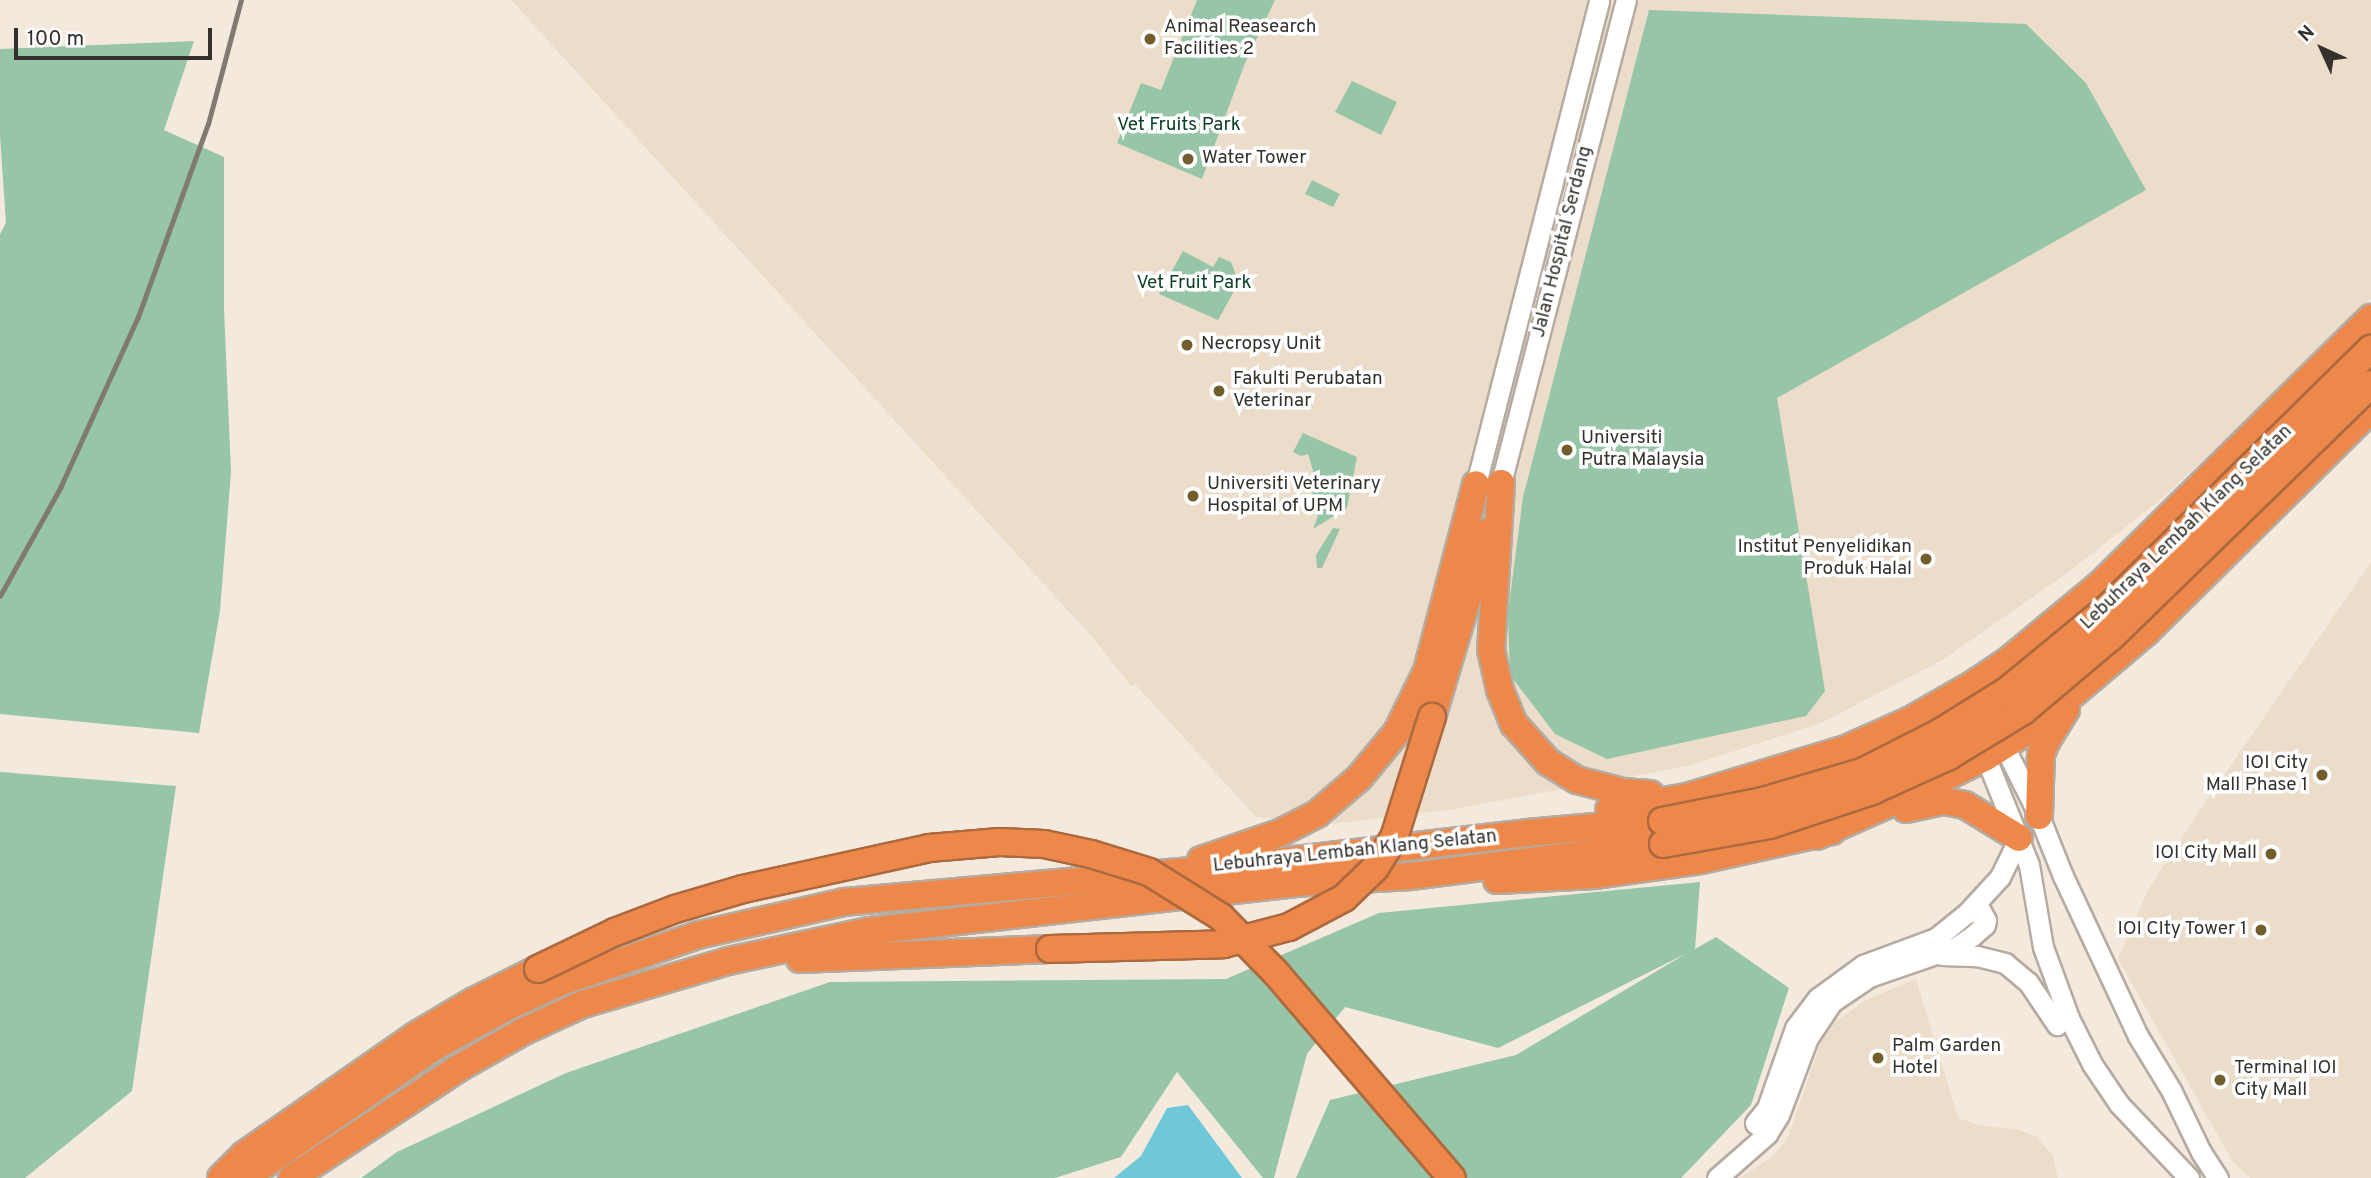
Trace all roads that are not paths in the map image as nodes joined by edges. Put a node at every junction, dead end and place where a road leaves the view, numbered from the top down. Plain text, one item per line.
1 (1599, 0) edge
2 (1626, 0) edge
3 (2371, 318) edge
4 (2371, 349) edge
5 (2371, 384) edge
6 (2371, 409) edge
7 (1489, 484) junction
8 (2081, 689) junction
9 (1964, 690) junction
10 (1996, 752) junction
11 (1687, 797) junction
12 (2039, 816) junction
13 (1527, 833) junction
14 (1663, 833) junction
15 (1817, 836) junction
16 (2019, 838) junction
17 (1170, 872) junction
18 (1411, 876) junction
19 (1967, 913) junction
20 (1956, 947) junction
21 (1934, 954) junction
22 (728, 961) junction
23 (1866, 971) junction
24 (2063, 1021) junction
25 (221, 1178) edge
26 (245, 1178) edge
27 (292, 1178) edge
28 (1452, 1178) edge
29 (1717, 1178) edge
30 (2189, 1178) edge
31 (2218, 1178) edge

1 - 7 street, Jalan Hospital Serdang
2 - 7 street, Jalan Hospital Serdang
3 - 9 highway
4 - 14 highway, Lebuhraya Lembah Klang Selatan, bridge
5 - 14 highway, Lebuhraya Lembah Klang Selatan, bridge
6 - 8 highway
7 - 11 highway
7 - 17 highway
7 - 22 highway, bridge
8 - 10 highway
8 - 12 highway
9 - 10 street
9 - 11 highway
10 - 12 street
10 - 15 highway
10 - 16 street
11 - 13 highway
12 - 31 street
13 - 14 highway, Lebuhraya Lembah Klang Selatan
13 - 17 highway, Lebuhraya Lembah Klang Selatan
14 - 18 highway, Lebuhraya Lembah Klang Selatan
15 - 16 highway
15 - 18 highway
16 - 19 street
16 - 24 street
17 - 26 highway, Lebuhraya Lembah Klang Selatan
18 - 22 highway, Lebuhraya Lembah Klang Selatan
19 - 20 street
19 - 23 street
20 - 21 street
20 - 24 street
21 - 23 street
21 - 24 street
22 - 27 highway, Lebuhraya Lembah Klang Selatan
23 - 29 street
24 - 30 street
25 - 28 highway, bridge

